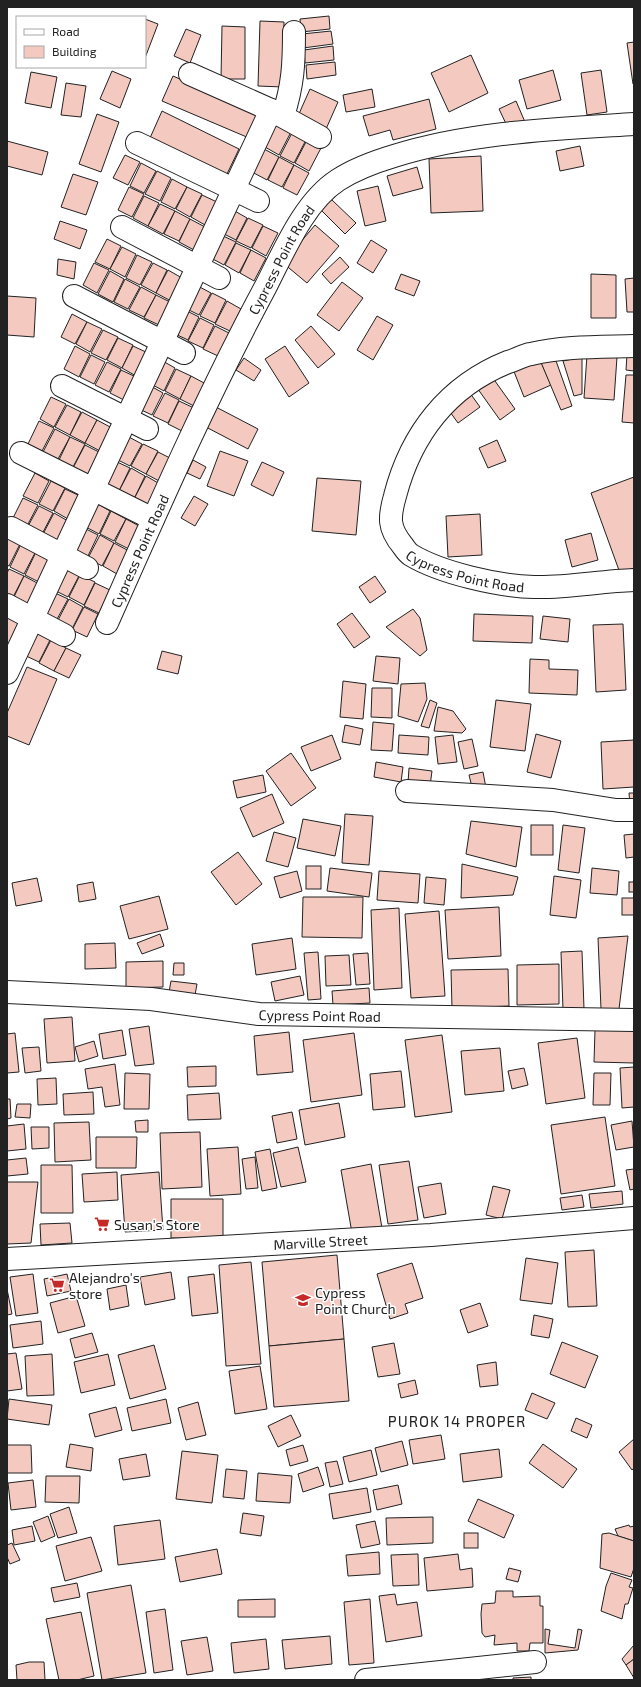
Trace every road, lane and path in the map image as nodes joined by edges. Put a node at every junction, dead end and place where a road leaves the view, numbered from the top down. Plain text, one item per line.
1 (294, 32) dead end
2 (190, 74) dead end
3 (277, 113) junction
4 (634, 124) edge
5 (320, 137) dead end
6 (137, 143) dead end
7 (235, 189) junction
8 (258, 201) dead end
9 (122, 227) dead end
10 (198, 267) junction
11 (219, 278) dead end
12 (74, 296) dead end
13 (162, 343) junction
14 (634, 346) edge
15 (184, 353) dead end
16 (62, 386) dead end
17 (126, 418) junction
18 (147, 429) dead end
19 (21, 453) dead end
20 (93, 490) junction
21 (153, 520) junction
22 (11, 528) dead end
23 (62, 556) junction
24 (87, 568) dead end
25 (634, 580) edge
26 (7, 605) edge
27 (33, 618) junction
28 (107, 623) dead end
29 (64, 635) dead end
30 (7, 673) edge
31 (407, 791) dead end
32 (634, 810) edge
33 (7, 992) edge
34 (634, 1020) edge
35 (634, 1218) edge
36 (7, 1259) edge
37 (534, 1662) dead end
38 (366, 1680) edge

1 - 3 street
2 - 3 street
3 - 5 street
3 - 7 street
4 - 21 street, Cypress Point Road
6 - 7 street
7 - 8 street
7 - 10 street
9 - 10 street
10 - 11 street
10 - 13 street
12 - 13 street
13 - 15 street
13 - 17 street
14 - 25 street, Cypress Point Road
16 - 17 street
17 - 18 street
17 - 20 street
19 - 20 street
20 - 21 street
20 - 23 street
21 - 28 street, Cypress Point Road
22 - 23 street
23 - 24 street
23 - 27 street
26 - 27 street
27 - 29 street
27 - 30 street
31 - 32 street
33 - 34 street, Cypress Point Road
35 - 36 street, Marville Street
37 - 38 street

